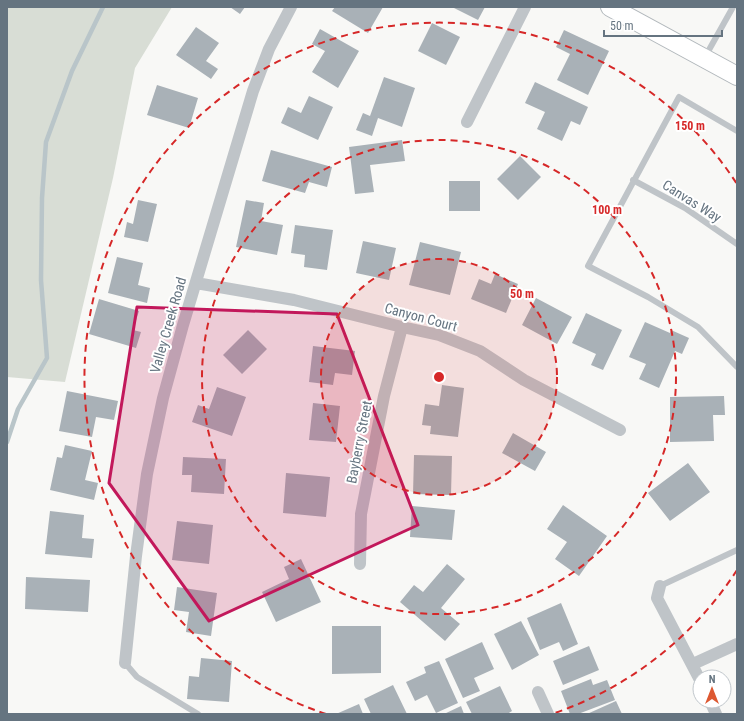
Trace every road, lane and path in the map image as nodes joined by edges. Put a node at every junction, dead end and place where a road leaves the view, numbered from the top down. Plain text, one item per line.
1 (291, 7) edge
2 (525, 7) edge
3 (610, 7) edge
4 (734, 7) edge
5 (704, 58) junction
6 (737, 76) edge
7 (467, 122) dead end
8 (737, 131) edge
9 (633, 180) junction
10 (737, 244) edge
11 (196, 282) junction
12 (402, 327) junction
13 (737, 368) edge
14 (620, 430) dead end
15 (737, 550) edge
16 (360, 564) dead end
17 (660, 586) joint
18 (737, 644) edge
19 (125, 663) joint
20 (693, 664) junction
21 (695, 669) edge
22 (538, 692) dead end
23 (198, 714) edge
24 (548, 714) edge

1 - 11 street, Valley Creek Road
2 - 7 street
3 - 5 main road
4 - 5 lane
5 - 6 main road
8 - 9 lane
9 - 10 lane, Canvas Way
9 - 13 lane
11 - 12 street, Canyon Court
11 - 19 street, Valley Creek Road
12 - 14 street, Canyon Court
12 - 16 street, Bayberry Street
15 - 17 lane
17 - 20 street
18 - 20 street
19 - 23 lane
20 - 21 street
22 - 24 street

